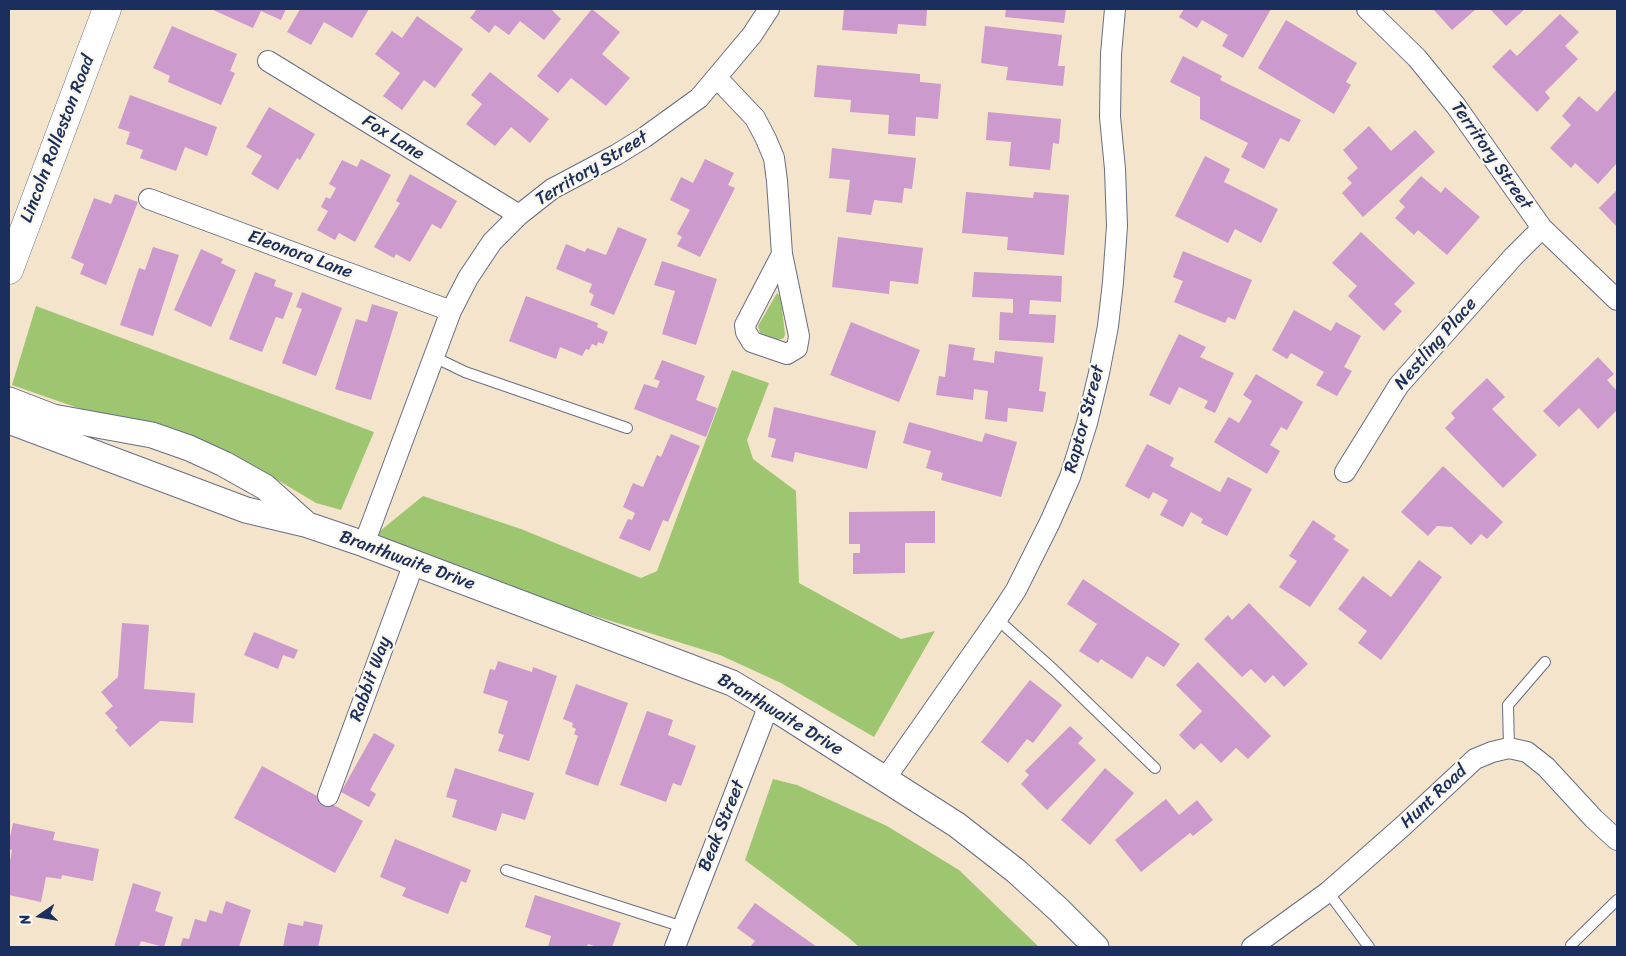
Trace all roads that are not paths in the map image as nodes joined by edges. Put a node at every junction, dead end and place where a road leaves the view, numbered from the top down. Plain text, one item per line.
1 (106, 9) edge
2 (769, 9) edge
3 (1115, 9) edge
4 (1367, 9) edge
5 (268, 61) dead end
6 (717, 78) junction
7 (149, 199) dead end
8 (519, 216) junction
9 (1542, 228) junction
10 (782, 254) dead end
11 (9, 270) edge
12 (1617, 300) edge
13 (452, 311) junction
14 (434, 357) junction
15 (9, 400) edge
16 (9, 421) edge
17 (627, 428) dead end
18 (1345, 472) dead end
19 (306, 524) junction
20 (364, 544) junction
21 (414, 563) junction
22 (997, 619) junction
23 (1545, 662) dead end
24 (769, 705) junction
25 (1509, 748) junction
26 (1155, 768) dead end
27 (886, 779) junction
28 (328, 796) dead end
29 (1617, 840) edge
30 (506, 870) dead end
31 (1328, 892) junction
32 (1617, 900) edge
33 (683, 928) junction
34 (1571, 945) dead end
35 (675, 947) edge
36 (1096, 947) edge
37 (1252, 947) edge
38 (1369, 947) edge

1 - 11 main road, Lincoln Rolleston Road
2 - 6 street, Territory Street
3 - 22 street, Raptor Street
4 - 9 street, Territory Street
5 - 8 street, Fox Lane
6 - 8 street, Territory Street
6 - 10 street
7 - 13 street, Eleonora Lane
8 - 13 street, Territory Street
9 - 12 street, Territory Street
9 - 18 street, Nestling Place
13 - 14 street, Territory Street
14 - 17 lane
14 - 20 street, Territory Street
15 - 19 street, Branthwaite Drive
16 - 19 street, Branthwaite Drive
19 - 20 street, Branthwaite Drive
20 - 21 street, Branthwaite Drive
21 - 24 street, Branthwaite Drive
21 - 28 street, Rabbit Way
22 - 26 lane
22 - 27 street, Raptor Street
23 - 25 lane
24 - 27 street, Branthwaite Drive
24 - 33 street, Beak Street
25 - 29 street
25 - 31 street, Hunt Road
27 - 36 street, Branthwaite Drive
30 - 33 lane
31 - 37 street, Hunt Road
31 - 38 lane
32 - 34 lane
33 - 35 street, Beak Street

